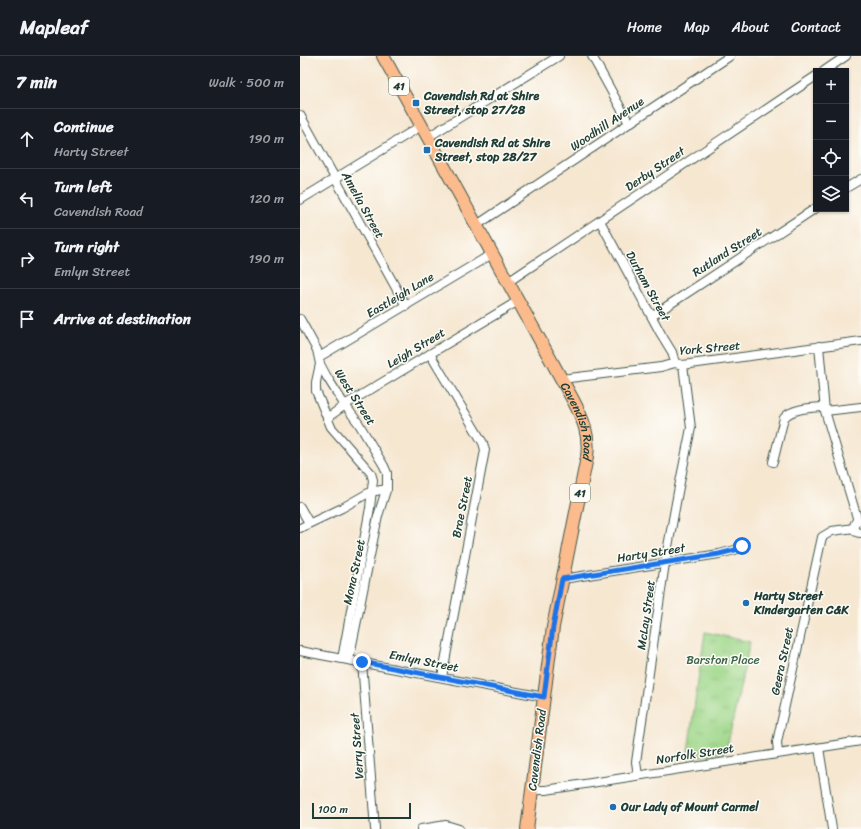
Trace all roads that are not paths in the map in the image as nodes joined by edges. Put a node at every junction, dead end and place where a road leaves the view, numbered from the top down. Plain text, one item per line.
1 (383, 56) edge
2 (559, 56) edge
3 (592, 56) edge
4 (730, 56) edge
5 (846, 56) edge
6 (828, 68) edge
7 (813, 78) edge
8 (300, 115) edge
9 (629, 124) junction
10 (421, 126) junction
11 (428, 137) junction
12 (335, 179) junction
13 (861, 179) edge
14 (849, 186) edge
15 (300, 200) edge
16 (813, 210) edge
17 (600, 221) junction
18 (477, 225) junction
19 (492, 254) junction
20 (508, 282) junction
21 (518, 301) junction
22 (406, 306) junction
23 (652, 316) junction
24 (300, 319) edge
25 (861, 341) edge
26 (820, 346) junction
27 (430, 354) junction
28 (319, 360) junction
29 (675, 363) junction
30 (683, 365) junction
31 (561, 379) junction
32 (345, 405) junction
33 (861, 407) edge
34 (825, 409) junction
35 (327, 418) junction
36 (773, 462) dead end
37 (387, 489) junction
38 (372, 492) junction
39 (300, 507) edge
40 (309, 523) junction
41 (858, 524) edge
42 (300, 528) edge
43 (861, 533) edge
44 (742, 546) dead end
45 (666, 563) junction
46 (562, 579) junction
47 (300, 651) edge
48 (346, 659) junction
49 (362, 662) junction
50 (442, 677) junction
51 (544, 697) junction
52 (861, 741) edge
53 (819, 748) junction
54 (778, 753) junction
55 (638, 775) junction
56 (532, 790) junction
57 (375, 829) edge
58 (421, 829) edge
59 (459, 829) edge
60 (528, 829) edge
61 (832, 829) edge

1 - 10 main road, Cavendish Road / 41
2 - 11 street
3 - 9 street
4 - 9 street, Woodhill Avenue
5 - 6 street
7 - 17 street, Derby Street
8 - 12 street, Amelia Street
9 - 18 street, Woodhill Avenue
10 - 11 main road, Cavendish Road / 41
10 - 12 street
11 - 18 main road, Cavendish Road / 41
12 - 15 street
12 - 22 street, Amelia Street
13 - 14 street
16 - 23 street, Rutland Street
17 - 20 street, Derby Street
17 - 23 street, Durham Street
18 - 19 main road, Cavendish Road / 41
19 - 20 main road, Cavendish Road / 41
19 - 22 street, Eastleigh Lane
20 - 21 main road, Cavendish Road / 41
21 - 27 street, Leigh Street
21 - 31 main road, Cavendish Road / 41
22 - 28 street, Eastleigh Lane
23 - 29 street, Durham Street
24 - 28 street
25 - 26 street, York Street
26 - 30 street, York Street
26 - 34 street
27 - 32 street, Leigh Street
27 - 50 street, Brae Street
28 - 32 street, West Street
28 - 35 street, West Street
29 - 30 street, York Street
29 - 31 street, York Street
30 - 45 street, McLay Street
31 - 46 main road, Cavendish Road / 41
32 - 35 street, Leigh Street
32 - 37 street, West Street
33 - 34 street
34 - 36 street
34 - 41 street
35 - 38 street, West Street
37 - 38 street
37 - 48 street, Mona Street
38 - 40 street
38 - 48 street, Mona Street
39 - 40 street
40 - 42 street
41 - 43 street
41 - 54 street, Geera Street
44 - 45 street, Harty Street
45 - 46 street, Harty Street
45 - 55 street, McLay Street
46 - 51 main road, Cavendish Road / 41
47 - 48 street, Emlyn Street
48 - 49 street, Emlyn Street
49 - 50 street, Emlyn Street
49 - 57 street, Verry Street
50 - 51 street, Emlyn Street
51 - 56 main road, Cavendish Road / 41
52 - 53 street, Norfolk Street
53 - 54 street, Norfolk Street
53 - 61 street
54 - 55 street, Norfolk Street
55 - 56 street, Norfolk Street
56 - 60 main road, Cavendish Road / 41
58 - 59 street

